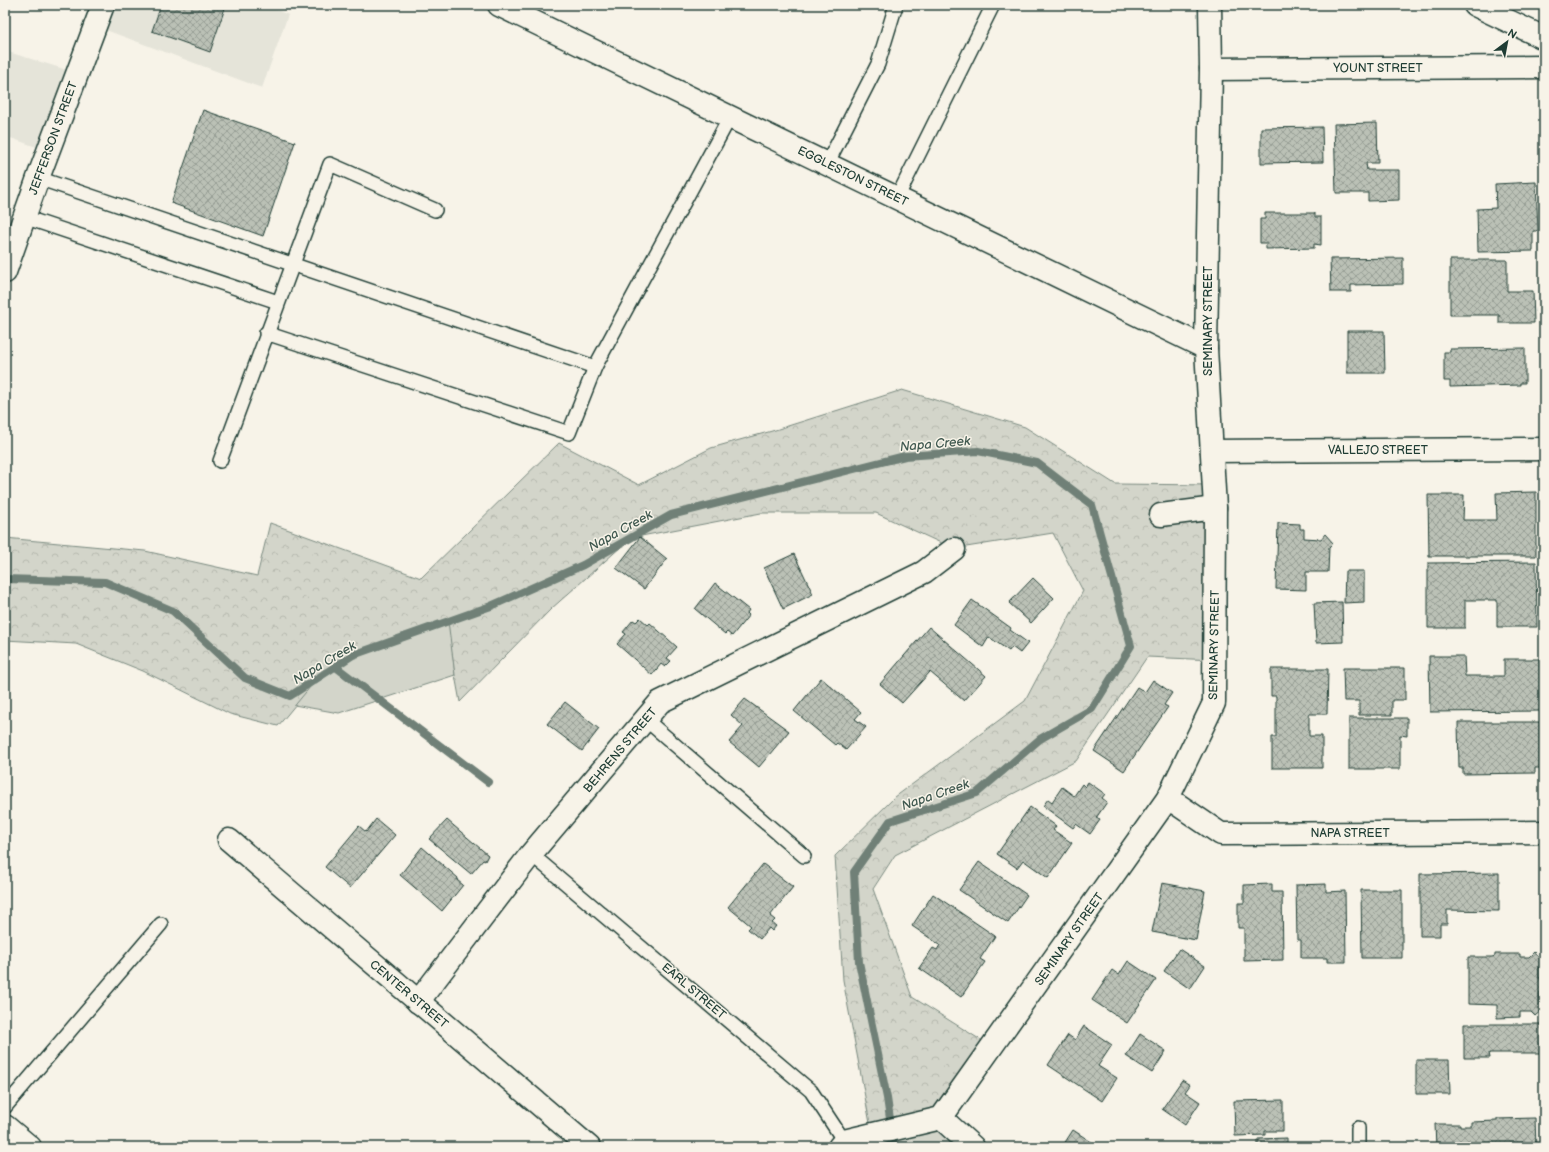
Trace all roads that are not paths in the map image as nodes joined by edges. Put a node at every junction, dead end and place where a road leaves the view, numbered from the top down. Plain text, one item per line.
1 (103, 5) edge
2 (499, 5) edge
3 (896, 5) edge
4 (1210, 5) edge
5 (1475, 5) edge
6 (992, 7) dead end
7 (1544, 38) edge
8 (1544, 67) edge
9 (1211, 70) junction
10 (730, 117) junction
11 (827, 164) junction
12 (38, 178) junction
13 (897, 198) junction
14 (435, 210) dead end
15 (24, 217) junction
16 (291, 265) junction
17 (6, 267) edge
18 (278, 302) junction
19 (266, 333) junction
20 (1206, 348) junction
21 (595, 367) junction
22 (1544, 449) edge
23 (1212, 451) junction
24 (220, 461) dead end
25 (1215, 508) junction
26 (1161, 515) dead end
27 (954, 549) dead end
28 (645, 719) junction
29 (1168, 798) junction
30 (1544, 832) edge
31 (229, 840) dead end
32 (532, 854) junction
33 (804, 856) dead end
34 (161, 924) dead end
35 (418, 1002) junction
36 (5, 1107) edge
37 (933, 1120) junction
38 (5, 1126) edge
39 (1358, 1128) dead end
40 (846, 1142) edge
41 (30, 1147) edge
42 (589, 1147) edge
43 (973, 1147) edge
44 (1358, 1147) edge

1 - 12 street, JEFFERSON STREET
2 - 10 street, EGGLESTON STREET
3 - 11 lane
4 - 9 street, SEMINARY STREET
5 - 7 street
6 - 13 lane
8 - 9 street, YOUNT STREET
9 - 20 street, SEMINARY STREET
10 - 11 street, EGGLESTON STREET
10 - 21 lane
11 - 13 street, EGGLESTON STREET
12 - 15 street, JEFFERSON STREET
12 - 16 lane
13 - 20 street, EGGLESTON STREET
14 - 16 lane
15 - 17 street, JEFFERSON STREET
15 - 18 lane
16 - 18 lane
16 - 21 lane
18 - 19 lane
19 - 21 lane
19 - 24 lane
20 - 23 street, SEMINARY STREET
22 - 23 street, VALLEJO STREET
23 - 25 street, SEMINARY STREET
25 - 26 street
25 - 29 street, SEMINARY STREET
27 - 28 street, BEHRENS STREET
28 - 32 street, BEHRENS STREET
28 - 33 lane
29 - 30 street, NAPA STREET
29 - 37 street, SEMINARY STREET
31 - 35 street, CENTER STREET
32 - 35 street, BEHRENS STREET
32 - 40 lane, EARL STREET
34 - 36 lane
35 - 42 street, CENTER STREET
37 - 40 street
37 - 43 street
38 - 41 street
39 - 44 lane

